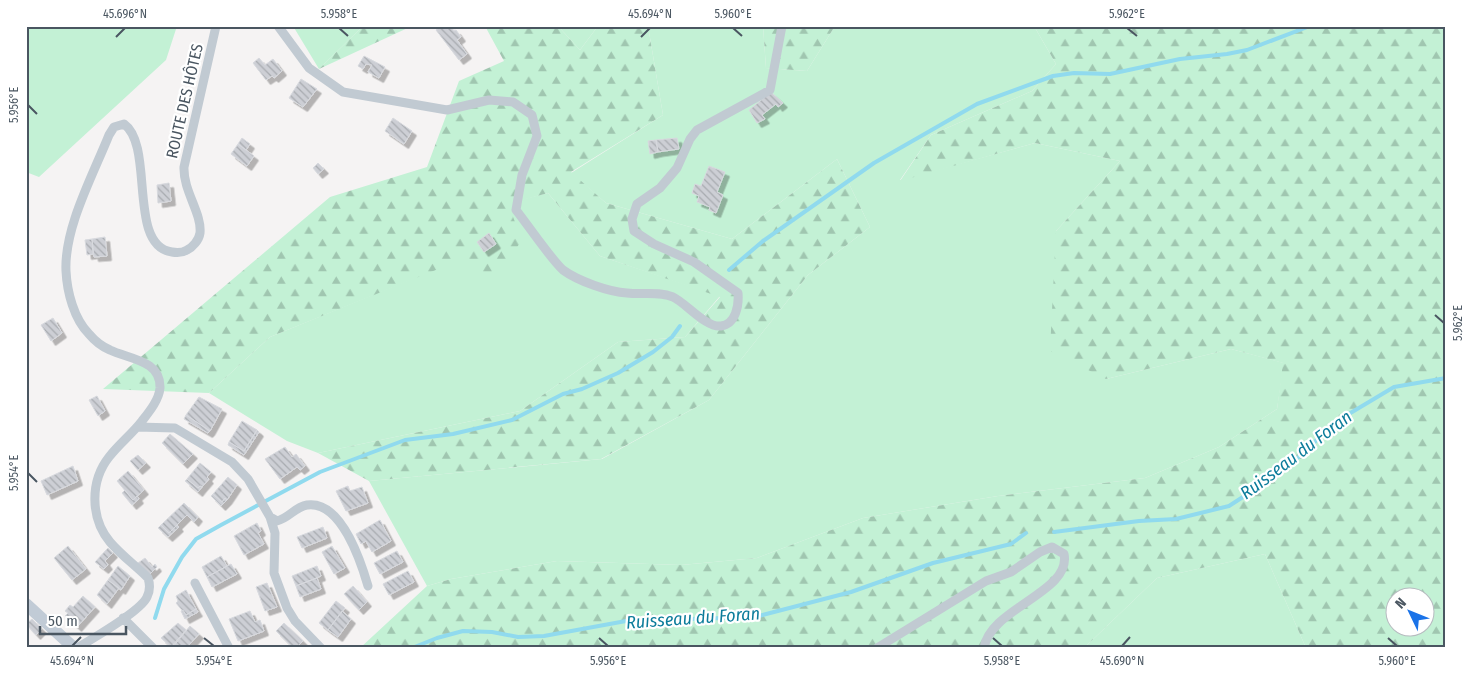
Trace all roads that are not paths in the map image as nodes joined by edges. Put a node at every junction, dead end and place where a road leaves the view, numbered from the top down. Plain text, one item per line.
1 (216, 26) edge
2 (278, 26) edge
3 (782, 26) edge
4 (137, 427) junction
5 (270, 517) junction
6 (195, 583) dead end
7 (368, 586) dead end
8 (26, 604) edge
9 (123, 618) junction
10 (76, 648) edge
11 (153, 648) edge
12 (229, 648) edge
13 (321, 648) edge
14 (877, 648) edge
15 (984, 648) edge

1 - 4 street, ROUTE DES HÔTES
2 - 3 street
4 - 5 street
4 - 9 street, ROUTE DES HÔTES
5 - 7 street
5 - 13 street
6 - 12 street
8 - 10 street
9 - 10 street, ROUTE DES HÔTES
9 - 11 street
14 - 15 street

